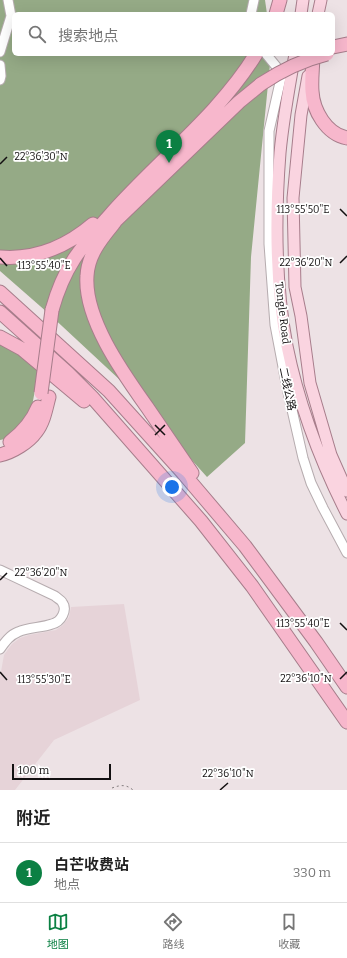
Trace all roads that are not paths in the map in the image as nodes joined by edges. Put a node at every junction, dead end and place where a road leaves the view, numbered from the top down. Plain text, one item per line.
1 (8, 0) edge
2 (254, 0) edge
3 (280, 0) edge
4 (303, 0) edge
5 (321, 0) edge
6 (251, 12) edge
7 (277, 12) edge
8 (301, 12) edge
9 (318, 12) edge
10 (347, 44) edge
11 (335, 47) edge
12 (347, 51) edge
13 (0, 52) edge
14 (335, 53) edge
15 (257, 56) edge
16 (259, 56) edge
17 (295, 56) edge
18 (303, 56) edge
19 (312, 56) edge
20 (312, 56) edge
21 (320, 56) edge
22 (0, 65) edge
23 (0, 80) edge
24 (259, 81) junction
25 (200, 122) junction
26 (347, 138) edge
27 (129, 193) junction
28 (115, 222) junction
29 (0, 257) edge
30 (0, 292) edge
31 (0, 312) edge
32 (55, 315) junction
33 (0, 337) edge
34 (45, 395) junction
35 (135, 445) junction
36 (0, 446) edge
37 (0, 455) edge
38 (347, 491) edge
39 (347, 514) edge
40 (245, 546) junction
41 (347, 554) edge
42 (0, 570) edge
43 (0, 649) edge
44 (347, 687) edge
45 (347, 722) edge

1 - 13 street
2 - 6 street
3 - 7 highway
4 - 8 main road
5 - 9 main road
10 - 11 highway
12 - 14 highway
15 - 25 highway
16 - 41 street, 二线公路
17 - 39 main road, Tongle Road
18 - 24 highway
19 - 26 highway
20 - 38 main road, Tongle Road
21 - 24 highway, bridge
22 - 23 street
24 - 25 highway
24 - 28 highway
25 - 27 highway
27 - 29 highway
27 - 32 highway
28 - 32 highway
28 - 40 highway
30 - 40 highway
31 - 35 highway
32 - 34 highway, bridge
33 - 35 highway
34 - 36 highway
34 - 37 highway
35 - 45 highway
40 - 44 highway
42 - 43 street

